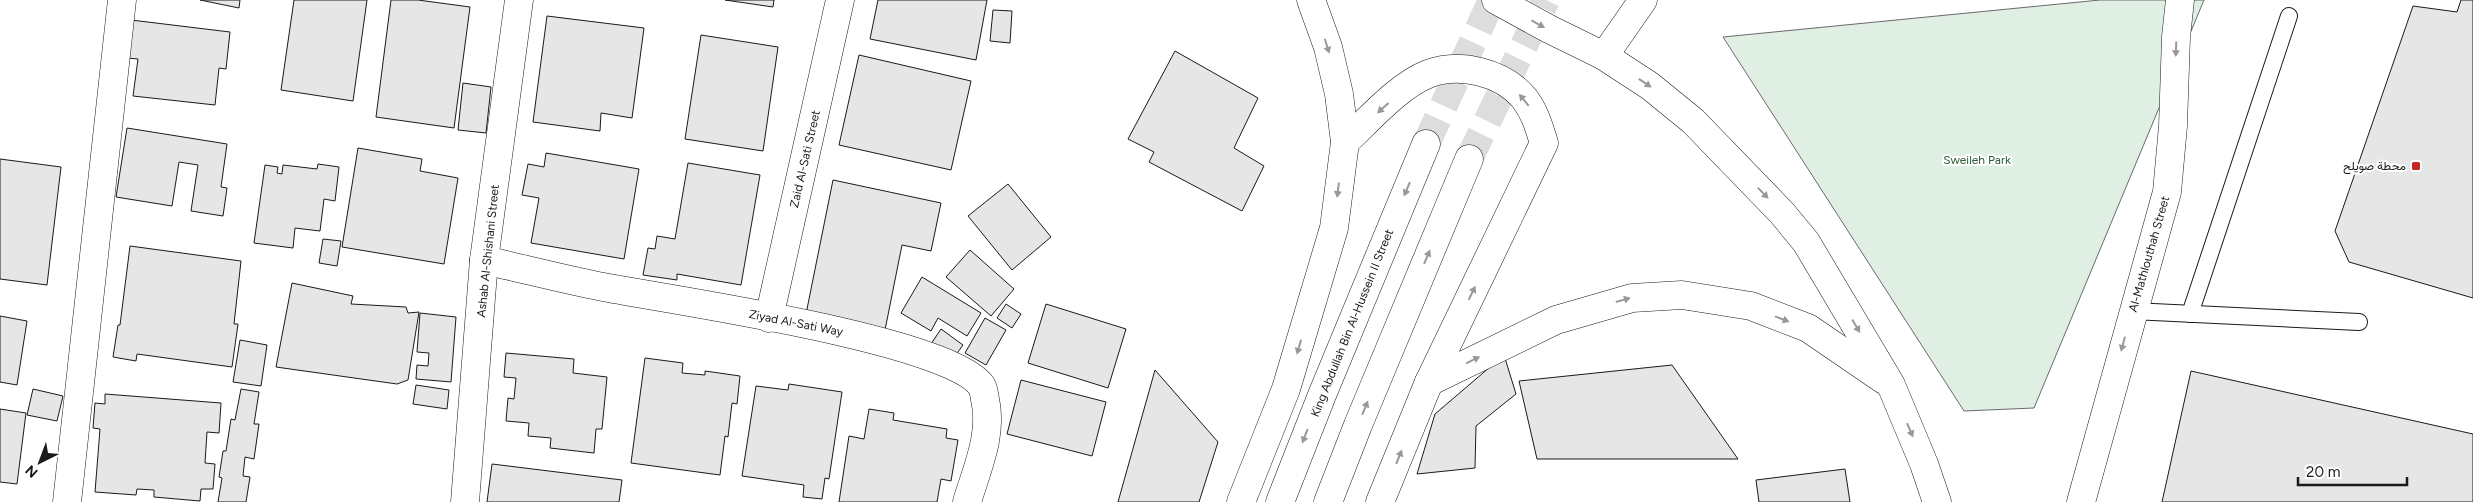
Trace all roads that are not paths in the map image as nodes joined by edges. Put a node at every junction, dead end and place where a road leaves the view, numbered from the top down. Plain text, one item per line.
1 (122, 0) edge
2 (519, 0) edge
3 (840, 0) edge
4 (1311, 0) edge
5 (1496, 0) edge
6 (1643, 0) edge
7 (2180, 0) edge
8 (2289, 16) dead end
9 (1604, 56) junction
10 (1345, 142) junction
11 (1426, 144) tunnel mouth
12 (1469, 158) tunnel mouth
13 (484, 260) junction
14 (2132, 310) junction
15 (2190, 314) junction
16 (769, 318) junction
17 (2359, 322) dead end
18 (1429, 382) junction
19 (1891, 385) junction
20 (67, 502) edge
21 (465, 502) edge
22 (967, 502) edge
23 (1241, 502) edge
24 (1280, 502) edge
25 (1328, 502) edge
26 (1380, 502) edge
27 (1937, 502) edge
28 (2081, 502) edge

1 - 20 main road
2 - 13 main road, Ashab Al-Shishani Street
3 - 16 main road, Zaid Al-Sati Street
4 -> 10 main road
5 -> 9 main road
6 - 9 main road
7 -> 14 main road, Al-Mathlouthah Street
8 - 15 lane
9 -> 19 main road
18 -> 10 main road
10 -> 23 main road
11 -> 24 main road, King Abdullah Bin Al-Hussein II Street
25 -> 12 main road
13 - 16 main road, Ziyad Al-Sati Way
13 - 21 main road, Ashab Al-Shishani Street
14 - 15 lane
14 -> 28 main road, Al-Mathlouthah Street
15 - 17 lane
16 - 22 main road, Ziyad Al-Sati Way
18 -> 19 main road
26 -> 18 main road
19 -> 27 main road

